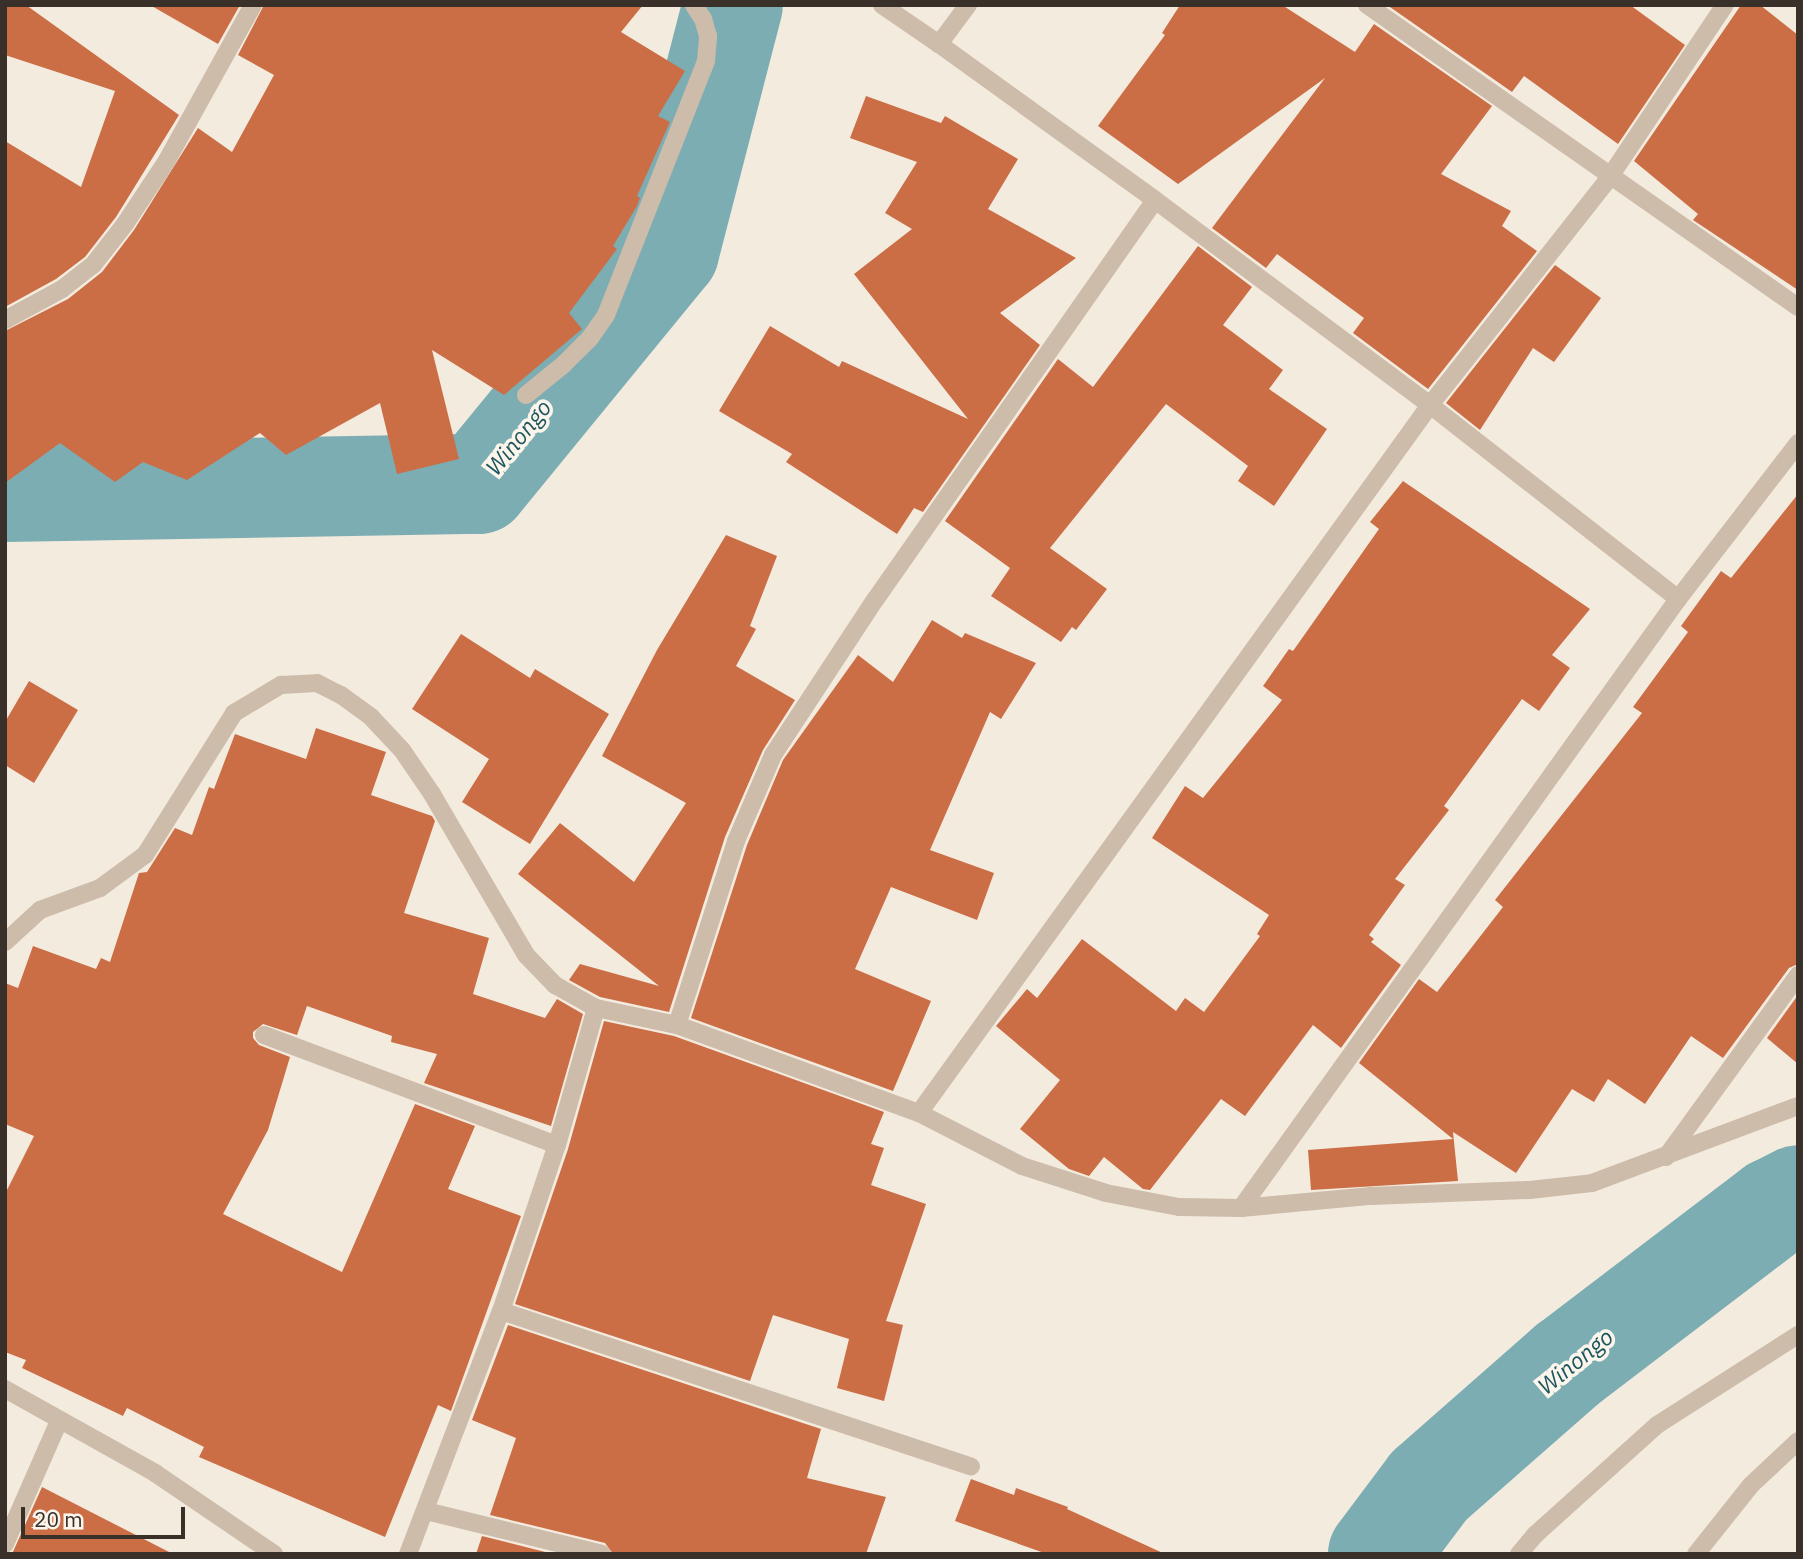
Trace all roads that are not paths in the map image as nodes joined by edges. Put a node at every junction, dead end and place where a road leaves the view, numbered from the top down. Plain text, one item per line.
1 (253, 5) edge
2 (694, 5) edge
3 (882, 5) edge
4 (968, 5) edge
5 (1367, 5) edge
6 (1725, 5) edge
7 (939, 44) junction
8 (1608, 178) junction
9 (1156, 200) junction
10 (1798, 307) edge
11 (5, 320) edge
12 (526, 395) dead end
13 (1430, 405) junction
14 (1798, 443) edge
15 (1678, 599) junction
16 (5, 942) edge
17 (1798, 975) edge
18 (596, 1008) junction
19 (677, 1025) junction
20 (264, 1035) dead end
21 (1798, 1106) edge
22 (919, 1113) junction
23 (557, 1145) junction
24 (1666, 1157) junction
25 (1241, 1208) junction
26 (501, 1311) junction
27 (1798, 1335) edge
28 (5, 1389) edge
29 (59, 1421) junction
30 (1798, 1441) edge
31 (971, 1466) dead end
32 (426, 1511) junction
33 (5, 1544) edge
34 (274, 1554) edge
35 (408, 1554) edge
36 (602, 1554) edge
37 (1519, 1554) edge
38 (1696, 1554) edge

1 - 11 street
2 - 12 street
3 - 7 street
4 - 7 street
5 - 8 street
6 - 8 street
7 - 9 street
8 - 10 street
8 - 13 street
9 - 13 street
9 - 19 street
13 - 15 street
13 - 22 street
14 - 15 street
15 - 25 street
16 - 18 street
17 - 24 street
18 - 19 street
18 - 23 street
19 - 22 street
20 - 23 street
21 - 24 street
22 - 25 street
23 - 26 street
24 - 25 street
26 - 31 street
26 - 32 street
27 - 37 street
28 - 29 street
29 - 33 street
29 - 34 street
30 - 38 street
32 - 35 street
32 - 36 street

